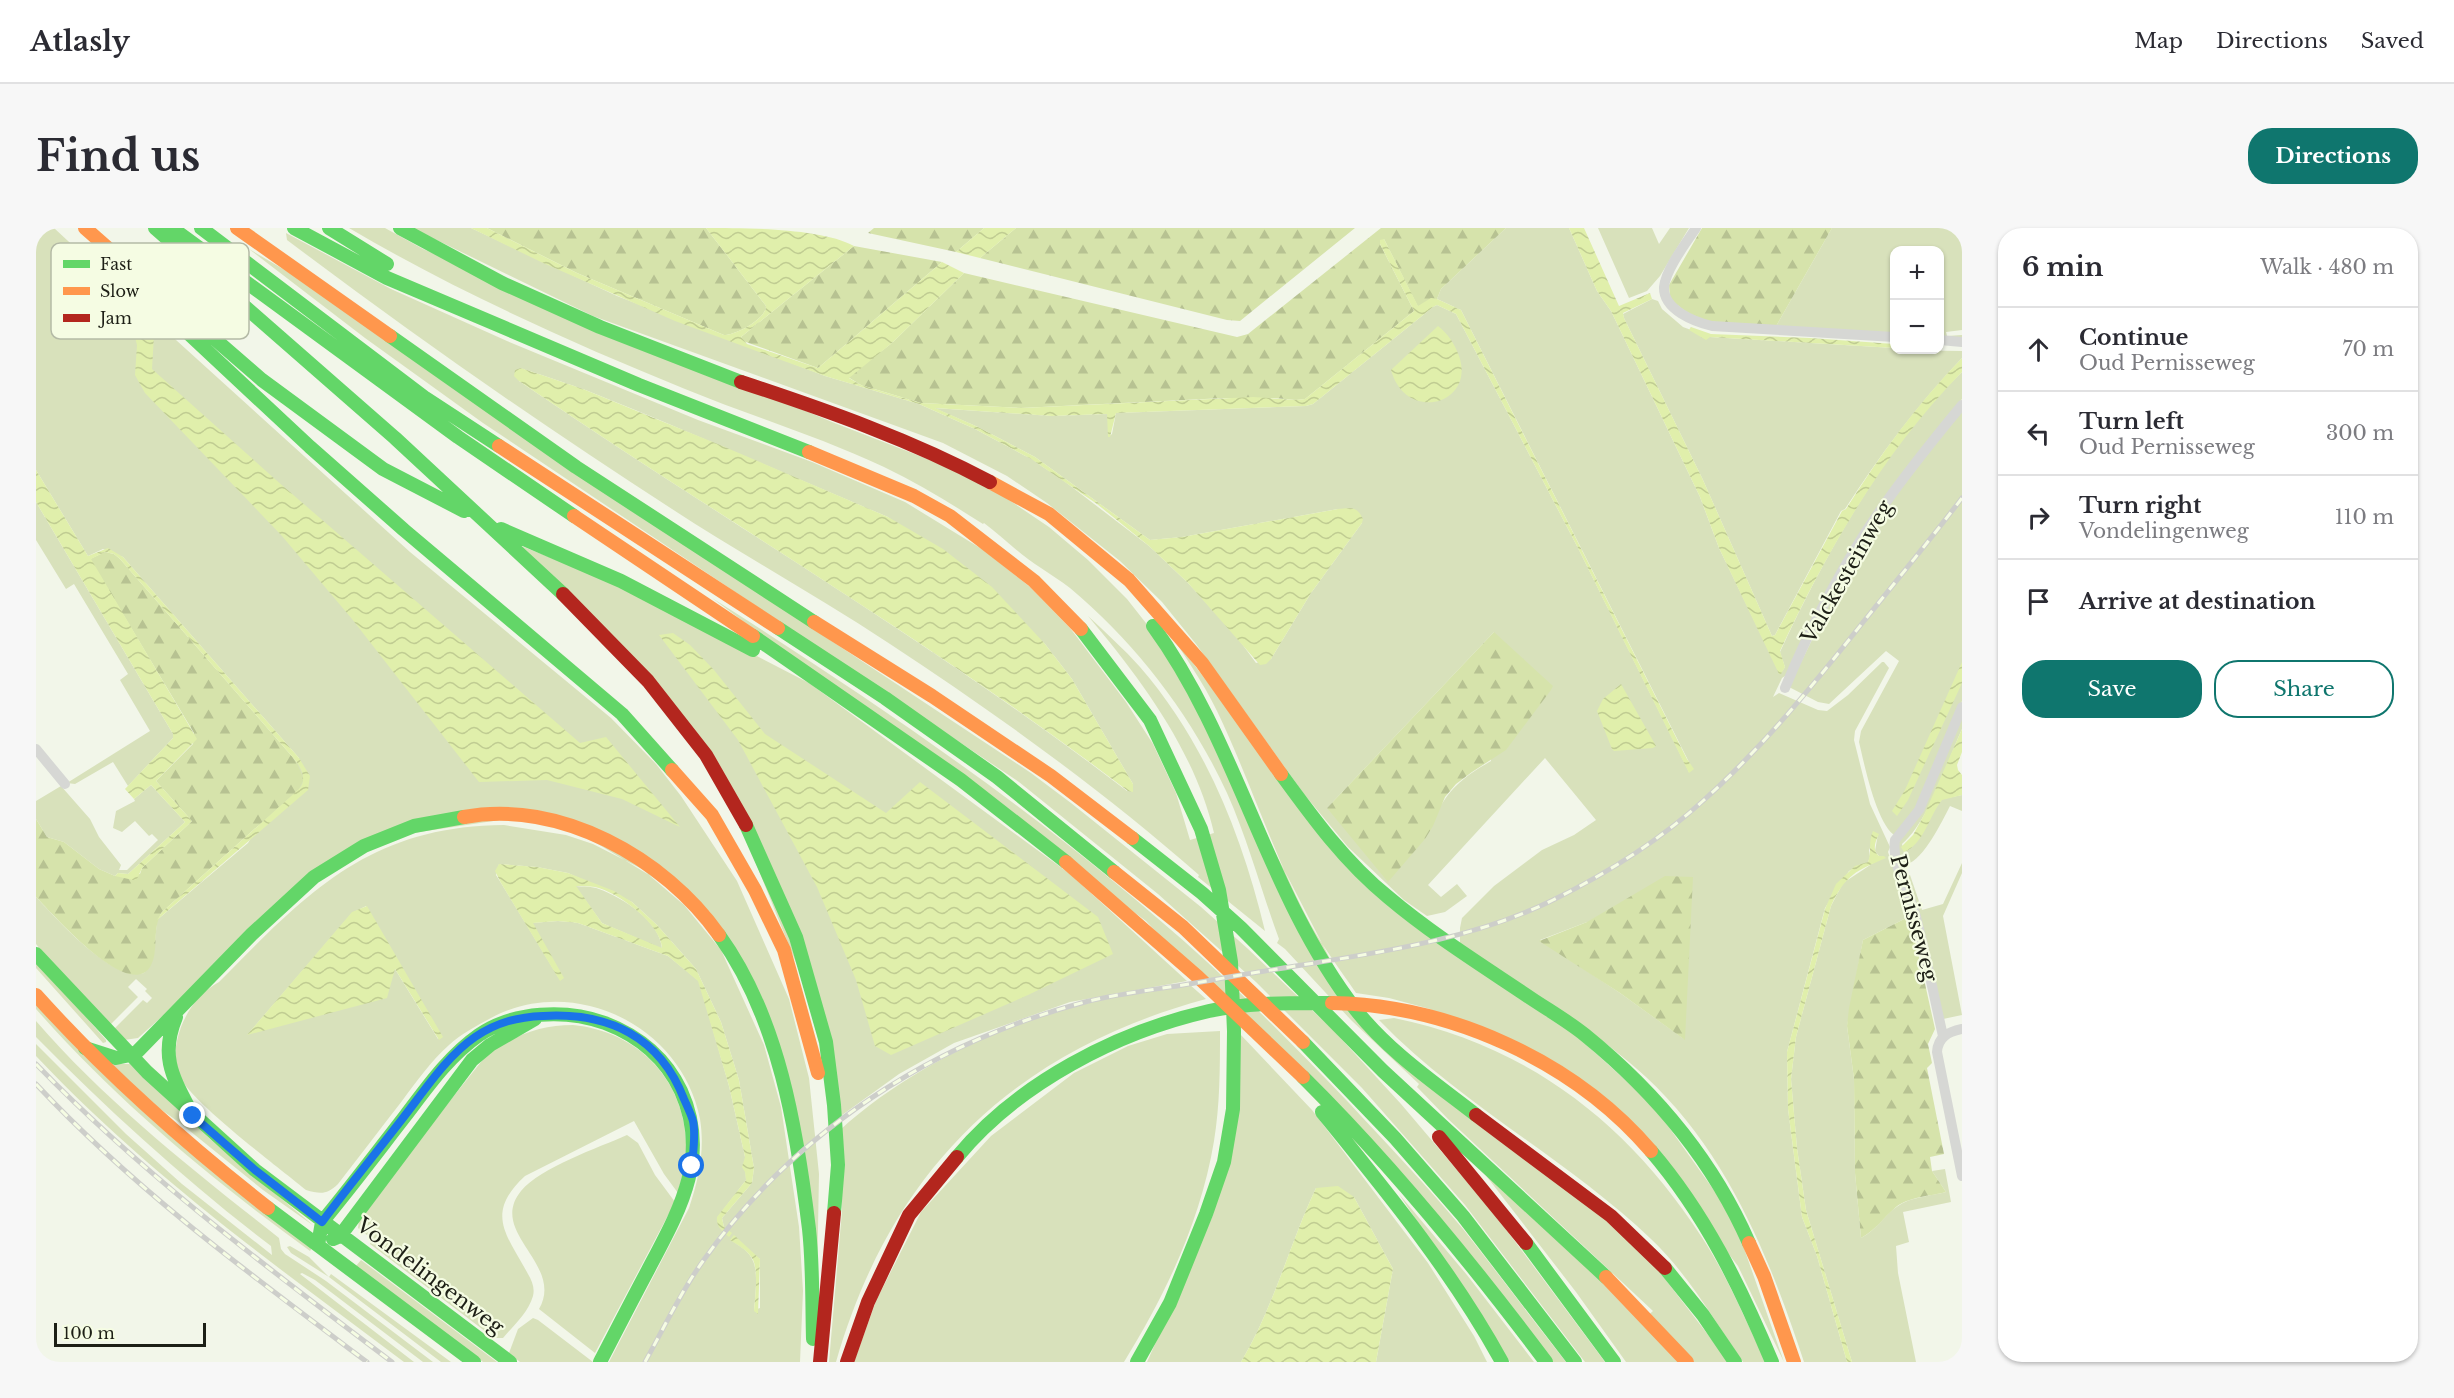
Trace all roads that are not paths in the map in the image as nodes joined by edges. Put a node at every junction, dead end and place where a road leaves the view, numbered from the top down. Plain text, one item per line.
1 (85, 228) edge
2 (155, 228) edge
3 (172, 228) edge
4 (201, 228) edge
5 (237, 228) edge
6 (294, 228) edge
7 (328, 228) edge
8 (400, 228) edge
9 (1696, 228) edge
10 (102, 243) edge
11 (172, 243) edge
12 (193, 243) edge
13 (221, 243) edge
14 (249, 264) edge
15 (249, 284) edge
16 (451, 304) junction
17 (249, 310) edge
18 (1890, 338) edge
19 (194, 339) edge
20 (214, 339) edge
21 (1944, 340) edge
22 (1962, 342) edge
23 (1962, 405) edge
24 (1049, 514) junction
25 (1785, 688) dead end
26 (838, 695) junction
27 (1962, 707) edge
28 (36, 749) edge
29 (65, 784) dead end
30 (36, 954) edge
31 (36, 995) edge
32 (181, 1007) junction
33 (540, 1016) junction
34 (1250, 1024) junction
35 (1962, 1029) edge
36 (1943, 1036) junction
37 (85, 1048) junction
38 (131, 1056) junction
39 (1383, 1071) junction
40 (193, 1116) junction
41 (1962, 1176) edge
42 (833, 1213) junction
43 (322, 1222) junction
44 (340, 1236) junction
45 (318, 1245) junction
46 (1502, 1361) edge
47 (474, 1362) edge
48 (510, 1362) edge
49 (600, 1362) edge
50 (815, 1362) edge
51 (820, 1362) edge
52 (847, 1362) edge
53 (1137, 1362) edge
54 (1546, 1362) edge
55 (1575, 1362) edge
56 (1614, 1362) edge
57 (1687, 1362) edge
58 (1735, 1362) edge
59 (1772, 1362) edge
60 (1794, 1362) edge

1 - 10 main road
2 - 11 main road
3 - 12 main road
4 - 13 main road
5 - 39 main road
6 - 16 main road
7 - 16 main road
8 - 24 main road
9 - 18 street
14 - 55 main road
15 - 26 main road
16 - 53 main road
17 - 42 main road
19 - 42 main road
20 - 26 main road
21 - 22 street
23 - 25 street, Valckesteinweg
24 - 58 main road
24 - 60 main road
26 - 34 main road
27 - 36 street, Pernisseweg
28 - 29 street
30 - 38 main road, Vondelingenweg
31 - 37 main road, Vondelingenweg
32 - 38 main road
32 - 40 main road
32 - 50 main road
33 - 43 main road
33 - 44 main road
33 - 49 main road
34 - 46 main road
34 - 54 main road
35 - 36 street
36 - 41 street
37 - 38 main road
37 - 45 main road, Vondelingenweg
38 - 40 main road, Vondelingenweg
39 - 56 main road
39 - 57 main road
40 - 43 main road, Vondelingenweg
42 - 51 main road
43 - 44 main road, Vondelingenweg
43 - 45 main road
44 - 45 main road
44 - 48 main road, Vondelingenweg
45 - 47 main road, Vondelingenweg
52 - 59 main road

